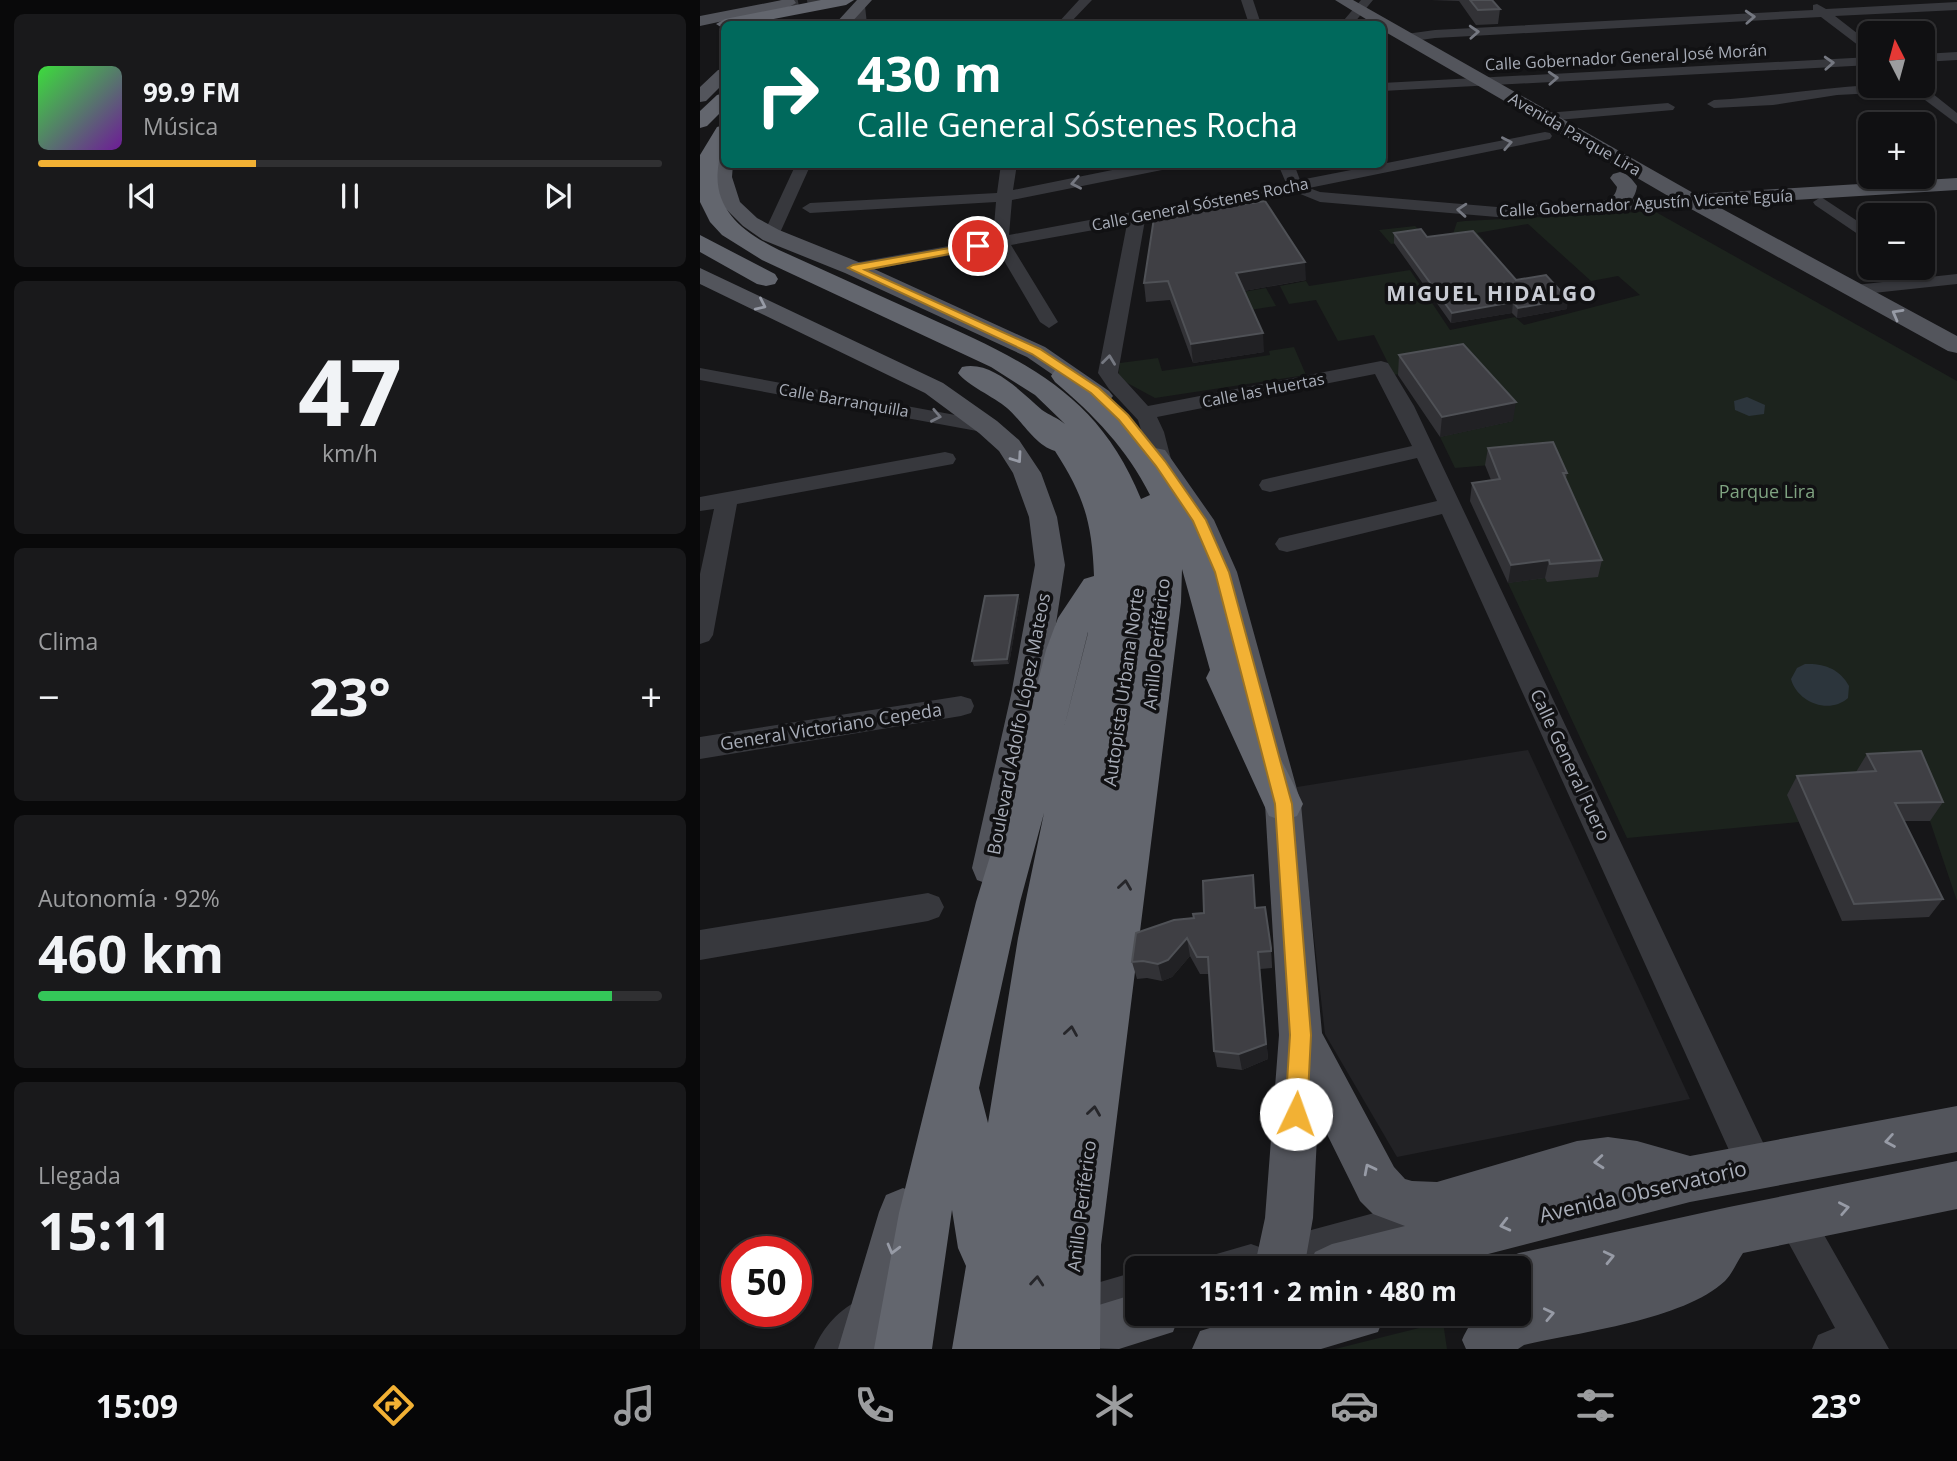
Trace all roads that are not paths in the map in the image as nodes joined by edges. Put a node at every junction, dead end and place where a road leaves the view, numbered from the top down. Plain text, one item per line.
1 (806, 0) tunnel mouth
2 (824, 0) edge
3 (833, 0) edge
4 (875, 0) edge
5 (1086, 0) edge
6 (1247, 0) edge
7 (1807, 0) edge
8 (1894, 0) edge
9 (854, 1) edge
10 (1333, 3) edge
11 (1957, 6) edge
12 (1711, 9) dead end
13 (1905, 9) junction
14 (786, 13) edge
15 (1358, 14) edge
16 (1824, 14) junction
17 (1721, 19) junction
18 (729, 21) edge
19 (745, 21) edge
20 (746, 21) edge
21 (811, 21) edge
22 (827, 21) edge
23 (837, 21) edge
24 (844, 21) edge
25 (860, 21) edge
26 (863, 21) edge
27 (1066, 21) edge
28 (1254, 21) edge
29 (721, 22) edge
30 (700, 25) edge
31 (721, 25) edge
32 (1386, 28) edge
33 (1406, 38) junction
34 (1858, 41) edge
35 (1386, 42) edge
36 (1957, 56) edge
37 (1936, 57) edge
38 (1858, 62) edge
39 (721, 77) edge
40 (1485, 82) junction
41 (1458, 84) junction
42 (1386, 87) edge
43 (1858, 90) edge
44 (1654, 91) dead end
45 (1602, 94) dead end
46 (700, 97) edge
47 (1930, 98) edge
48 (1559, 99) dead end
49 (721, 102) edge
50 (1714, 104) dead end
51 (721, 111) edge
52 (1617, 111) junction
53 (1572, 115) junction
54 (1957, 120) edge
55 (700, 122) edge
56 (1545, 127) junction
57 (700, 133) edge
58 (721, 136) edge
59 (721, 146) edge
60 (1386, 165) edge
61 (723, 168) edge
62 (803, 168) edge
63 (1008, 168) edge
64 (1147, 168) edge
65 (1287, 168) edge
66 (1372, 168) edge
67 (1620, 178) junction
68 (1957, 184) edge
69 (1296, 186) junction
70 (1957, 193) edge
71 (1003, 197) junction
72 (1821, 202) junction
73 (1662, 203) junction
74 (810, 208) dead end
75 (1603, 208) junction
76 (1691, 209) junction
77 (1713, 212) junction
78 (1137, 217) junction
79 (1858, 229) edge
80 (700, 234) edge
81 (700, 242) edge
82 (1001, 242) junction
83 (779, 248) junction
84 (853, 268) junction
85 (700, 275) edge
86 (1957, 279) edge
87 (1930, 281) joint
88 (1855, 290) junction
89 (1049, 322) dead end
90 (1957, 346) edge
91 (1381, 366) joint
92 (1957, 371) edge
93 (700, 374) edge
94 (1144, 413) junction
95 (989, 426) junction
96 (1424, 450) junction
97 (945, 459) dead end
98 (1157, 482) junction
99 (1270, 485) dead end
100 (727, 499) junction
101 (700, 504) edge
102 (1450, 505) junction
103 (1287, 544) dead end
104 (1096, 587) junction
105 (700, 635) edge
106 (1236, 699) junction
107 (961, 706) dead end
108 (700, 748) edge
109 (1008, 784) junction
110 (1283, 804) junction
111 (928, 907) dead end
112 (1040, 938) junction
113 (700, 945) edge
114 (1301, 1035) junction
115 (950, 1042) junction
116 (1957, 1129) edge
117 (1755, 1166) junction
118 (1690, 1179) junction
119 (1957, 1185) edge
120 (1412, 1206) junction
121 (1794, 1218) junction
122 (1729, 1231) junction
123 (1280, 1256) edge
124 (1531, 1275) edge
125 (990, 1282) junction
126 (879, 1299) junction
127 (1125, 1300) edge
128 (1125, 1319) edge
129 (1087, 1326) edge
130 (1268, 1326) edge
131 (1311, 1326) edge
132 (1487, 1345) edge
133 (1854, 1345) edge
134 (834, 1349) edge
135 (864, 1349) edge
136 (903, 1349) edge
137 (968, 1349) edge
138 (981, 1349) edge
139 (1031, 1349) edge
140 (1218, 1349) edge
141 (1264, 1349) edge

1 - 14 main road
2 - 14 highway
3 - 21 highway
4 - 26 main road
5 - 27 street
6 - 28 street
7 - 16 street
8 - 13 street
9 - 20 highway
9 - 22 highway
9 - 23 highway
9 - 24 main road
9 - 25 street
10 - 15 main road, Avenida Parque Lira
11 - 13 street
12 - 17 street
13 - 16 street
14 - 18 highway
14 - 19 highway
17 -> 16 street
16 - 34 street
33 -> 17 street
29 - 30 highway
30 - 31 highway
32 - 33 main road, Avenida Parque Lira
33 - 40 main road, Avenida Parque Lira
35 - 41 main road, Avenida Parque Lira
36 - 37 street
40 -> 38 street, Calle Gobernador General José Morán
39 - 46 main road
40 - 41 street, Calle Gobernador General José Morán
40 - 56 main road, Avenida Parque Lira
41 - 42 street, Calle Gobernador General José Morán
41 - 56 main road, Avenida Parque Lira
43 - 50 street
44 - 52 street
45 - 52 street
47 - 54 street
48 - 53 street
49 - 55 highway
51 - 57 highway
52 - 53 street
53 - 56 street
60 -> 56 street, Calle General Sóstenes Rocha
56 - 67 main road, Avenida Parque Lira
56 - 76 main road, Avenida Parque Lira
58 - 83 highway, Autopista Urbana Norte
59 - 98 highway, Anillo Periférico
61 - 83 main road
62 - 83 street
63 - 71 street
64 -> 71 street
65 - 69 street
69 -> 66 street, Calle General Sóstenes Rocha
67 - 73 main road, Avenida Parque Lira
67 - 75 main road
68 - 76 main road, Calle Gobernador Agustín Vicente Eguía
75 -> 69 street, Calle Gobernador Agustín Vicente Eguía
69 - 78 street, Calle General Sóstenes Rocha
70 - 72 main road, Calle Gobernador Agustín Vicente Eguía
71 - 74 street
71 - 82 street
72 - 77 main road, Calle Gobernador Agustín Vicente Eguía
72 - 79 street
73 - 75 street, Calle Gobernador Agustín Vicente Eguía
73 - 76 main road, Avenida Parque Lira
76 - 77 main road, Calle Gobernador Agustín Vicente Eguía
76 - 92 main road, Avenida Parque Lira
77 - 88 main road
78 - 82 street, Calle General Sóstenes Rocha
94 -> 78 street
80 - 112 highway
81 - 104 highway
82 - 84 street, Calle General Sóstenes Rocha
82 - 89 street
83 - 84 main road
83 - 98 highway
139 -> 83 highway, Autopista Urbana Norte
84 - 98 main road
85 -> 95 main road, Boulevard Adolfo López Mateos
86 - 87 street
87 - 88 street
90 -> 88 main road
91 - 94 street, Calle las Huertas
91 - 96 street, Calle General Fuero
93 -> 95 street, Calle Barranquilla
94 - 98 street
95 -> 109 main road, Boulevard Adolfo López Mateos
96 - 99 street
96 - 102 street, Calle General Fuero
97 - 100 street
98 - 106 highway
98 - 106 highway
98 - 110 main road
129 -> 98 highway, Anillo Periférico
100 - 101 street
100 - 105 street
102 - 103 street
102 - 117 street, Calle General Fuero
104 - 136 highway
104 - 137 highway
106 - 110 highway
107 - 108 street, General Victoriano Cepeda
109 - 112 highway
109 - 115 main road, Boulevard Adolfo López Mateos
110 - 114 main road
111 - 113 street
112 - 125 highway
120 -> 114 main road
114 - 123 main road
115 - 125 highway
115 -> 126 main road, Boulevard Adolfo López Mateos
116 -> 117 main road, Avenida Observatorio
117 - 118 main road, Avenida Observatorio
118 -> 120 main road
118 -> 123 main road, Avenida Observatorio
121 -> 119 main road
120 - 123 street
121 - 122 main road
121 - 133 street
124 -> 122 main road
132 -> 122 main road
125 - 138 highway
126 - 134 street
126 - 135 main road, Boulevard Adolfo López Mateos
127 - 129 street
128 - 129 main road
130 - 141 main road
131 - 140 main road

